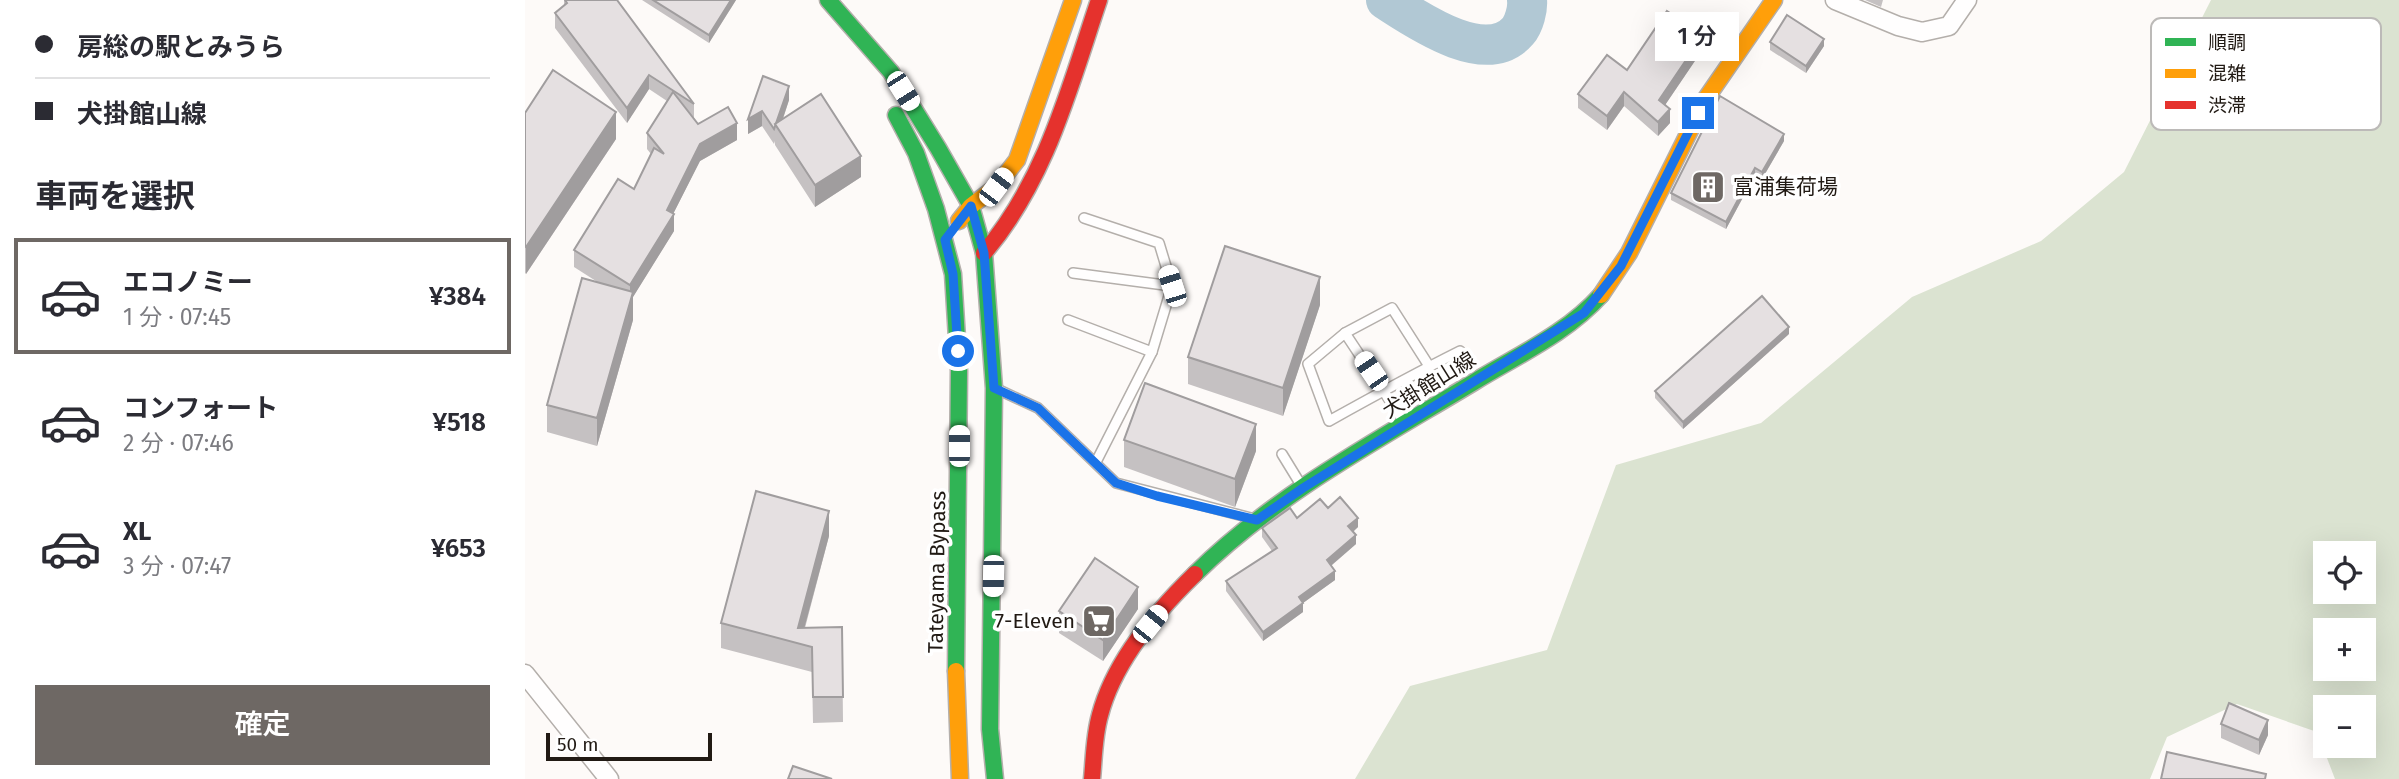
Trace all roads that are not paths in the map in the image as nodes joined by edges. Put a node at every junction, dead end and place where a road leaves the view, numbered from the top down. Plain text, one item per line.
1 (828, 0) edge
2 (1073, 0) edge
3 (1099, 0) edge
4 (1774, 0) edge
5 (1835, 0) edge
6 (1967, 0) edge
7 (841, 12) junction
8 (971, 206) junction
9 (1084, 218) dead end
10 (964, 246) junction
11 (1073, 273) dead end
12 (1172, 286) junction
13 (1069, 320) dead end
14 (1345, 332) junction
15 (1151, 352) junction
16 (1460, 352) dead end
17 (1429, 366) junction
18 (994, 388) junction
19 (1384, 391) junction
20 (1406, 425) junction
21 (1282, 454) dead end
22 (1096, 462) junction
23 (1303, 488) junction
24 (1257, 520) junction
25 (525, 674) edge
26 (609, 779) edge
27 (960, 779) edge
28 (995, 779) edge
29 (1093, 779) edge

1 - 7 main road, Tateyama Bypass
2 - 8 main road
3 - 10 main road
4 - 20 main road, 犬掛館山線
5 - 6 street
7 - 8 main road, Tateyama Bypass
7 - 10 main road, Tateyama Bypass
8 - 10 main road, Tateyama Bypass
8 - 10 main road
9 - 12 lane
10 - 18 main road, Tateyama Bypass
10 - 27 main road, Tateyama Bypass
11 - 12 lane
12 - 15 lane
13 - 15 lane
14 - 17 lane
14 - 19 lane
14 - 19 lane
15 - 22 lane
16 - 17 lane
17 - 19 lane
18 - 22 lane
18 - 28 main road, Tateyama Bypass
19 - 20 lane
20 - 23 main road, 犬掛館山線
21 - 23 lane
22 - 24 lane
23 - 24 main road, 犬掛館山線
24 - 29 main road, 犬掛館山線
25 - 26 street

